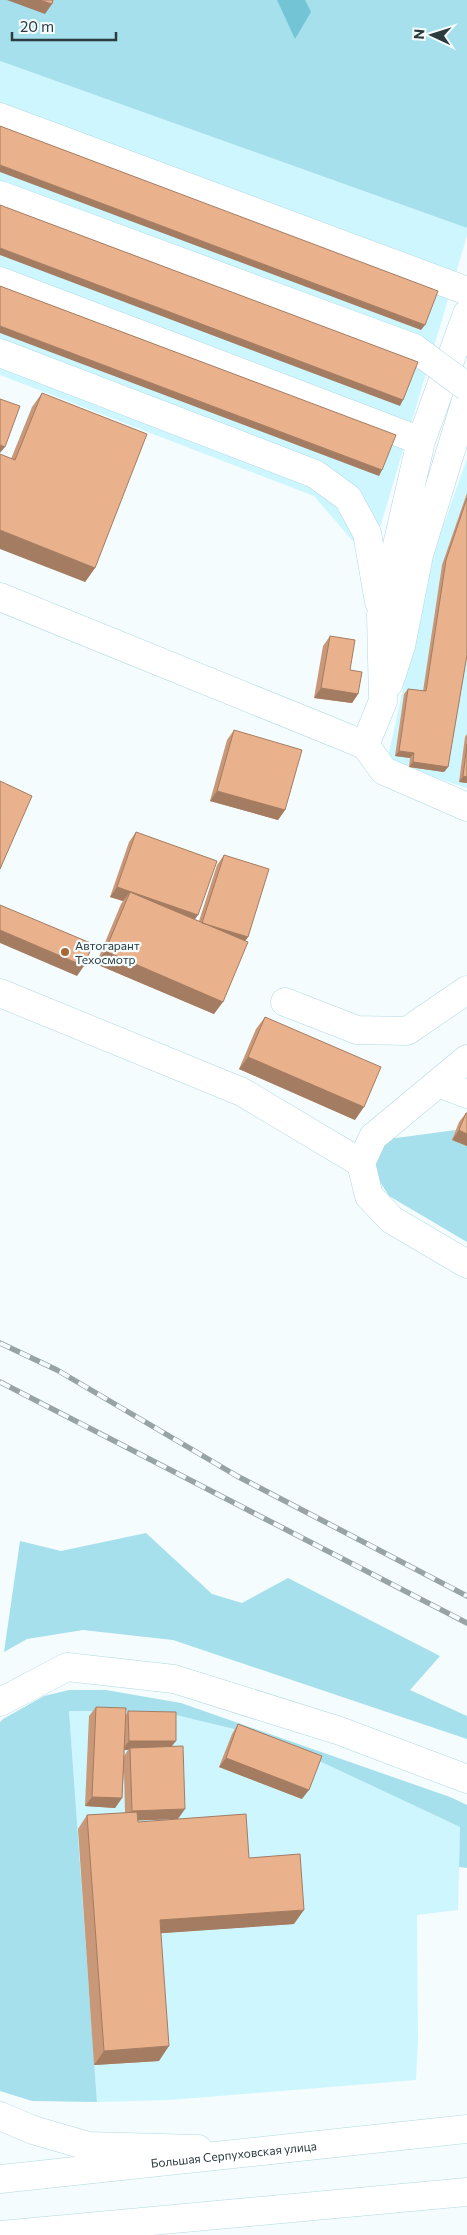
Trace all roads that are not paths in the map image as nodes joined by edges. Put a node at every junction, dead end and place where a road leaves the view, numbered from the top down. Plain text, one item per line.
1 (0, 117) edge
2 (0, 195) edge
3 (0, 281) edge
4 (467, 291) edge
5 (467, 314) edge
6 (0, 353) edge
7 (467, 387) edge
8 (467, 397) edge
9 (422, 441) junction
10 (0, 597) edge
11 (381, 615) junction
12 (383, 701) junction
13 (366, 745) junction
14 (467, 807) edge
15 (467, 990) edge
16 (0, 994) edge
17 (285, 1002) dead end
18 (467, 1059) edge
19 (438, 1083) junction
20 (467, 1094) edge
21 (360, 1164) junction
22 (467, 1264) edge
23 (0, 1702) edge
24 (467, 1779) edge
25 (0, 2116) edge
26 (467, 2129) edge
27 (272, 2151) junction
28 (0, 2179) edge
29 (467, 2192) edge
30 (0, 2235) edge

1 - 4 street
2 - 7 street, bridge
3 - 9 street
5 - 9 street
6 - 11 street
8 - 12 street
9 - 11 street
10 - 13 street
11 - 12 street
12 - 13 street
13 - 14 street
15 - 17 street
16 - 21 street
18 - 19 street
19 - 20 street
19 - 21 street
21 - 22 street
23 - 24 street
25 - 27 street
26 - 27 street, Большая Серпуховская улица
27 - 28 street, Большая Серпуховская улица
29 - 30 street

